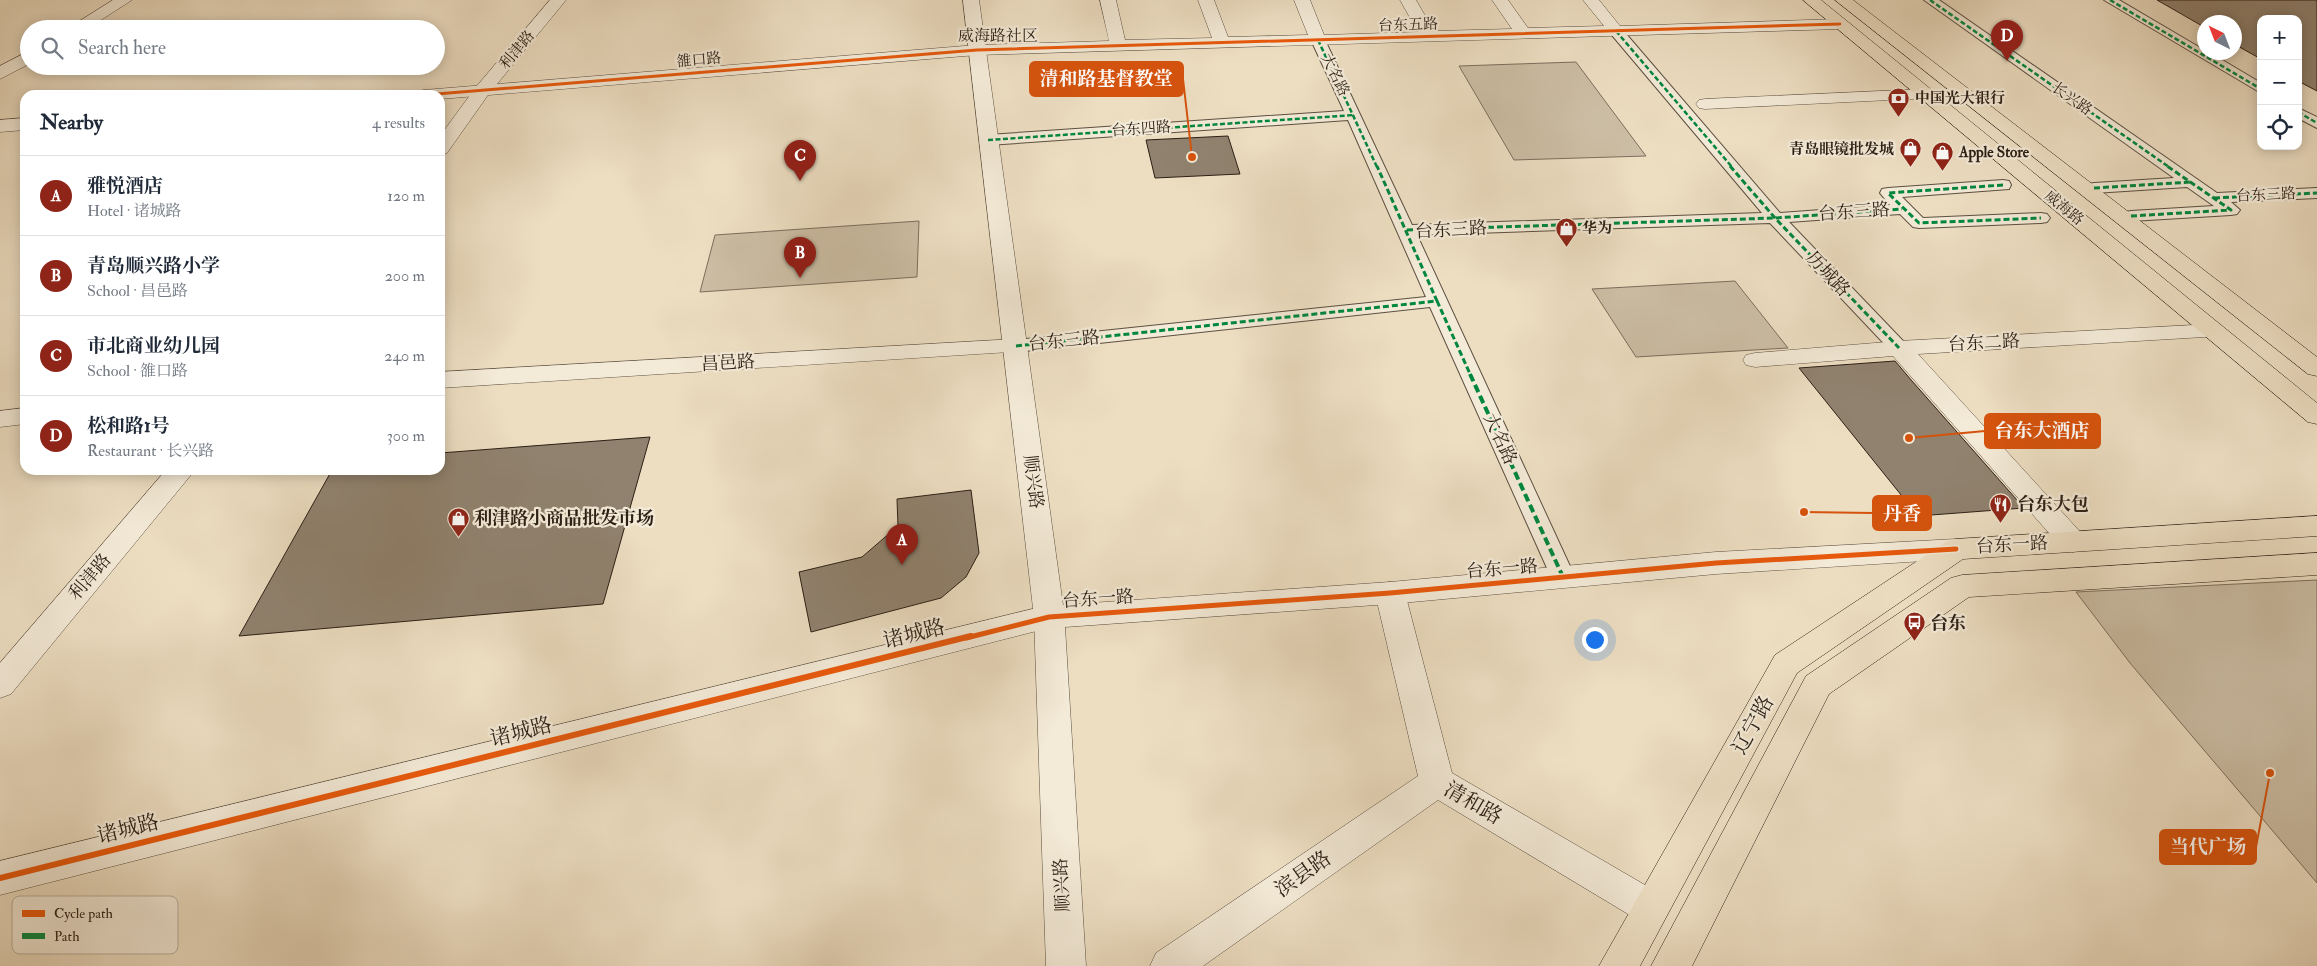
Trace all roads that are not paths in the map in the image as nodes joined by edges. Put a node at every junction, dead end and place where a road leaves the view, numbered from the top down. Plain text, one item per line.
1 (124, 0) edge
2 (558, 0) edge
3 (971, 0) edge
4 (1108, 0) edge
5 (1206, 0) edge
6 (1302, 0) edge
7 (1408, 0) edge
8 (1500, 0) edge
9 (1591, 0) edge
10 (1811, 0) edge
11 (1843, 0) edge
12 (1930, 0) edge
13 (2110, 0) edge
14 (90, 20) edge
15 (1840, 24) junction
16 (1616, 31) junction
17 (1524, 34) junction
18 (1429, 37) junction
19 (1318, 40) junction
20 (1222, 43) junction
21 (1118, 46) junction
22 (977, 50) junction
23 (20, 62) edge
24 (0, 74) edge
25 (2257, 88) edge
26 (482, 91) junction
27 (445, 94) edge
28 (1925, 94) junction
29 (1705, 104) dead end
30 (1354, 114) junction
31 (2302, 114) edge
32 (2317, 123) edge
33 (20, 124) edge
34 (0, 126) edge
35 (988, 140) junction
36 (445, 142) edge
37 (2191, 182) junction
38 (2003, 185) dead end
39 (2094, 188) dead end
40 (2317, 193) edge
41 (2214, 198) junction
42 (1902, 209) junction
43 (2131, 216) dead end
44 (1775, 218) junction
45 (2041, 218) dead end
46 (1407, 230) junction
47 (1437, 302) junction
48 (2212, 331) junction
49 (1016, 346) junction
50 (1899, 348) junction
51 (1755, 360) dead end
52 (2317, 369) edge
53 (445, 380) edge
54 (2317, 416) edge
55 (20, 417) edge
56 (0, 419) edge
57 (177, 475) edge
58 (2317, 526) edge
59 (2073, 542) junction
60 (1956, 549) junction
61 (2317, 564) edge
62 (1563, 577) junction
63 (1390, 593) junction
64 (1049, 617) junction
65 (0, 685) edge
66 (1437, 782) junction
67 (0, 878) edge
68 (1651, 908) junction
69 (1066, 966) edge
70 (1170, 966) edge
71 (1619, 966) edge
72 (1671, 966) edge

1 - 14 street
2 - 26 street, 利津路
3 - 22 street, 顺兴路
4 - 21 street
5 - 20 street
6 - 19 street, 大名路
7 - 18 street
8 - 17 street
9 - 16 street, 历城路
10 - 15 main road, 威海路
11 - 52 main road, 威海路
12 - 37 street, 长兴路
13 - 25 street
15 - 16 street, 台东五路
15 - 28 main road, 威海路
16 - 17 street, 台东五路
16 - 44 street, 历城路
17 - 18 street, 台东五路
18 - 19 street, 台东五路
19 - 20 street, 台东五路
19 - 30 street, 大名路
20 - 21 street, 台东五路
21 - 22 street, 台东五路
22 - 26 street, 雒口路
22 - 35 street, 顺兴路
23 - 24 street
26 - 27 street, 雒口路
26 - 36 street, 利津路
28 - 29 street
28 - 48 main road, 威海路
30 - 35 street, 台东四路
30 - 46 street, 大名路
31 - 32 street
33 - 34 street
35 - 49 street, 顺兴路
37 - 39 street
37 - 41 street, 长兴路
38 - 42 street
40 - 41 street, 台东三路
41 - 43 street, 长兴路
42 - 44 street, 台东三路
42 - 45 street
44 - 46 street, 台东三路
44 - 50 street, 历城路
46 - 47 street, 台东三路
47 - 49 street, 台东三路
47 - 62 street, 大名路
48 - 50 street, 台东二路
48 - 54 main road, 威海路
49 - 53 street, 昌邑路
49 - 64 street, 顺兴路
50 - 51 street, 台东二路
50 - 59 street, 历城路
55 - 56 street
57 - 65 street, 利津路
58 - 59 main road, 台东一路
59 - 60 main road, 台东一路
60 - 62 street, 台东一路
60 - 68 main road, 辽宁路
61 - 72 main road, 辽宁路
62 - 63 street, 台东一路
63 - 64 street, 台东一路
63 - 66 street, 清和路
64 - 67 street, 诸城路
64 - 69 street, 顺兴路
66 - 68 street, 清和路
66 - 70 street, 滨县路
68 - 71 main road, 辽宁路

